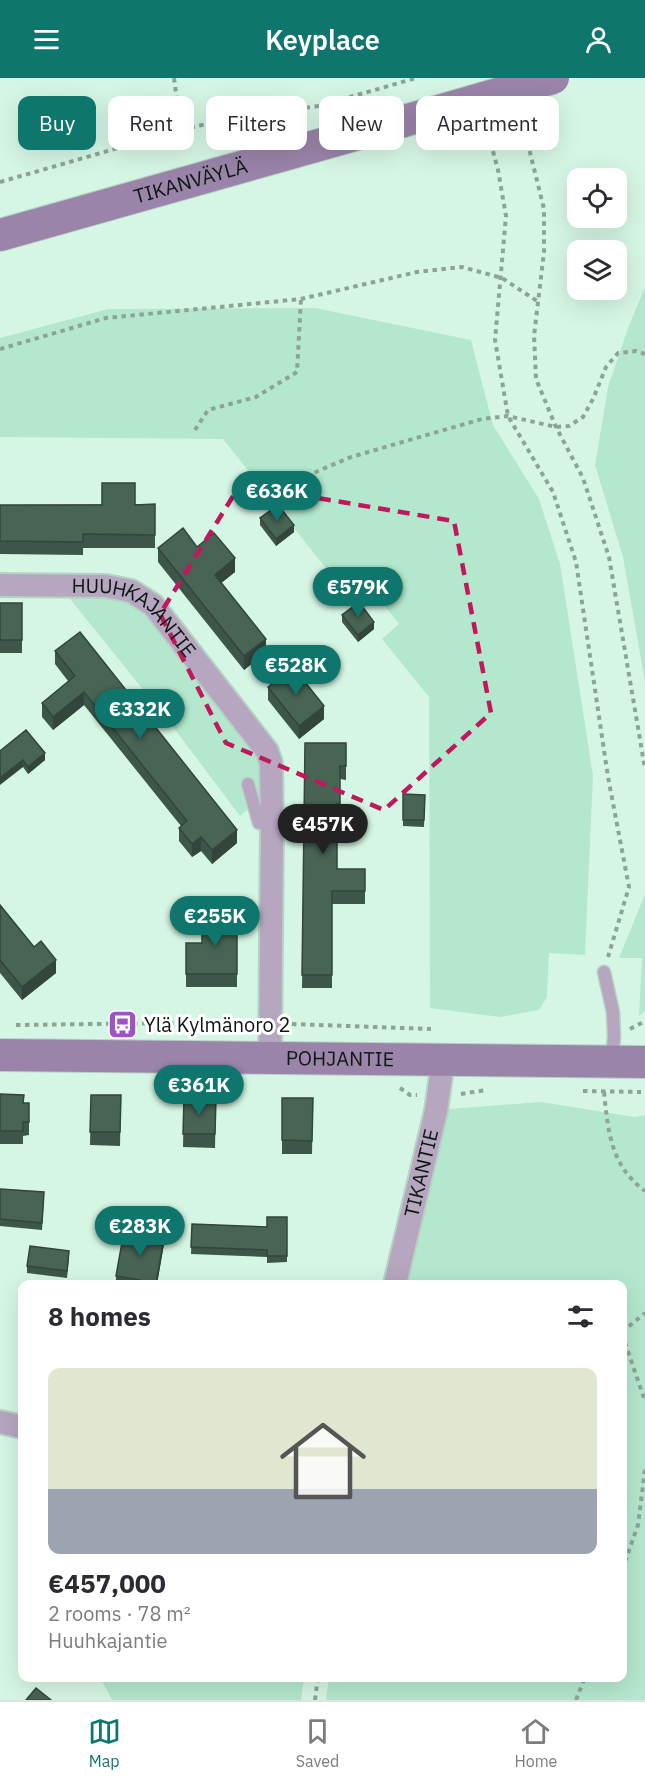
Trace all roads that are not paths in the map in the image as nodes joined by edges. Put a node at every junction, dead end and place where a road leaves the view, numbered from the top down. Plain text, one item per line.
1 (553, 78) edge
2 (0, 235) edge
3 (0, 585) edge
4 (248, 784) dead end
5 (259, 823) dead end
6 (604, 972) road end
7 (0, 1055) edge
8 (270, 1058) junction
9 (443, 1061) junction
10 (645, 1062) edge
11 (612, 1063) junction
12 (395, 1280) edge
13 (0, 1422) edge
14 (18, 1427) edge

1 - 2 street, TIKANVÄYLÄ, bridge
3 - 8 street, HUUHKAJANTIE
4 - 5 lane
6 - 11 lane
7 - 8 street, POHJANTIE
8 - 9 street, POHJANTIE
9 - 11 street, POHJANTIE
9 - 12 street, TIKANTIE
10 - 11 street, POHJANTIE
13 - 14 street

